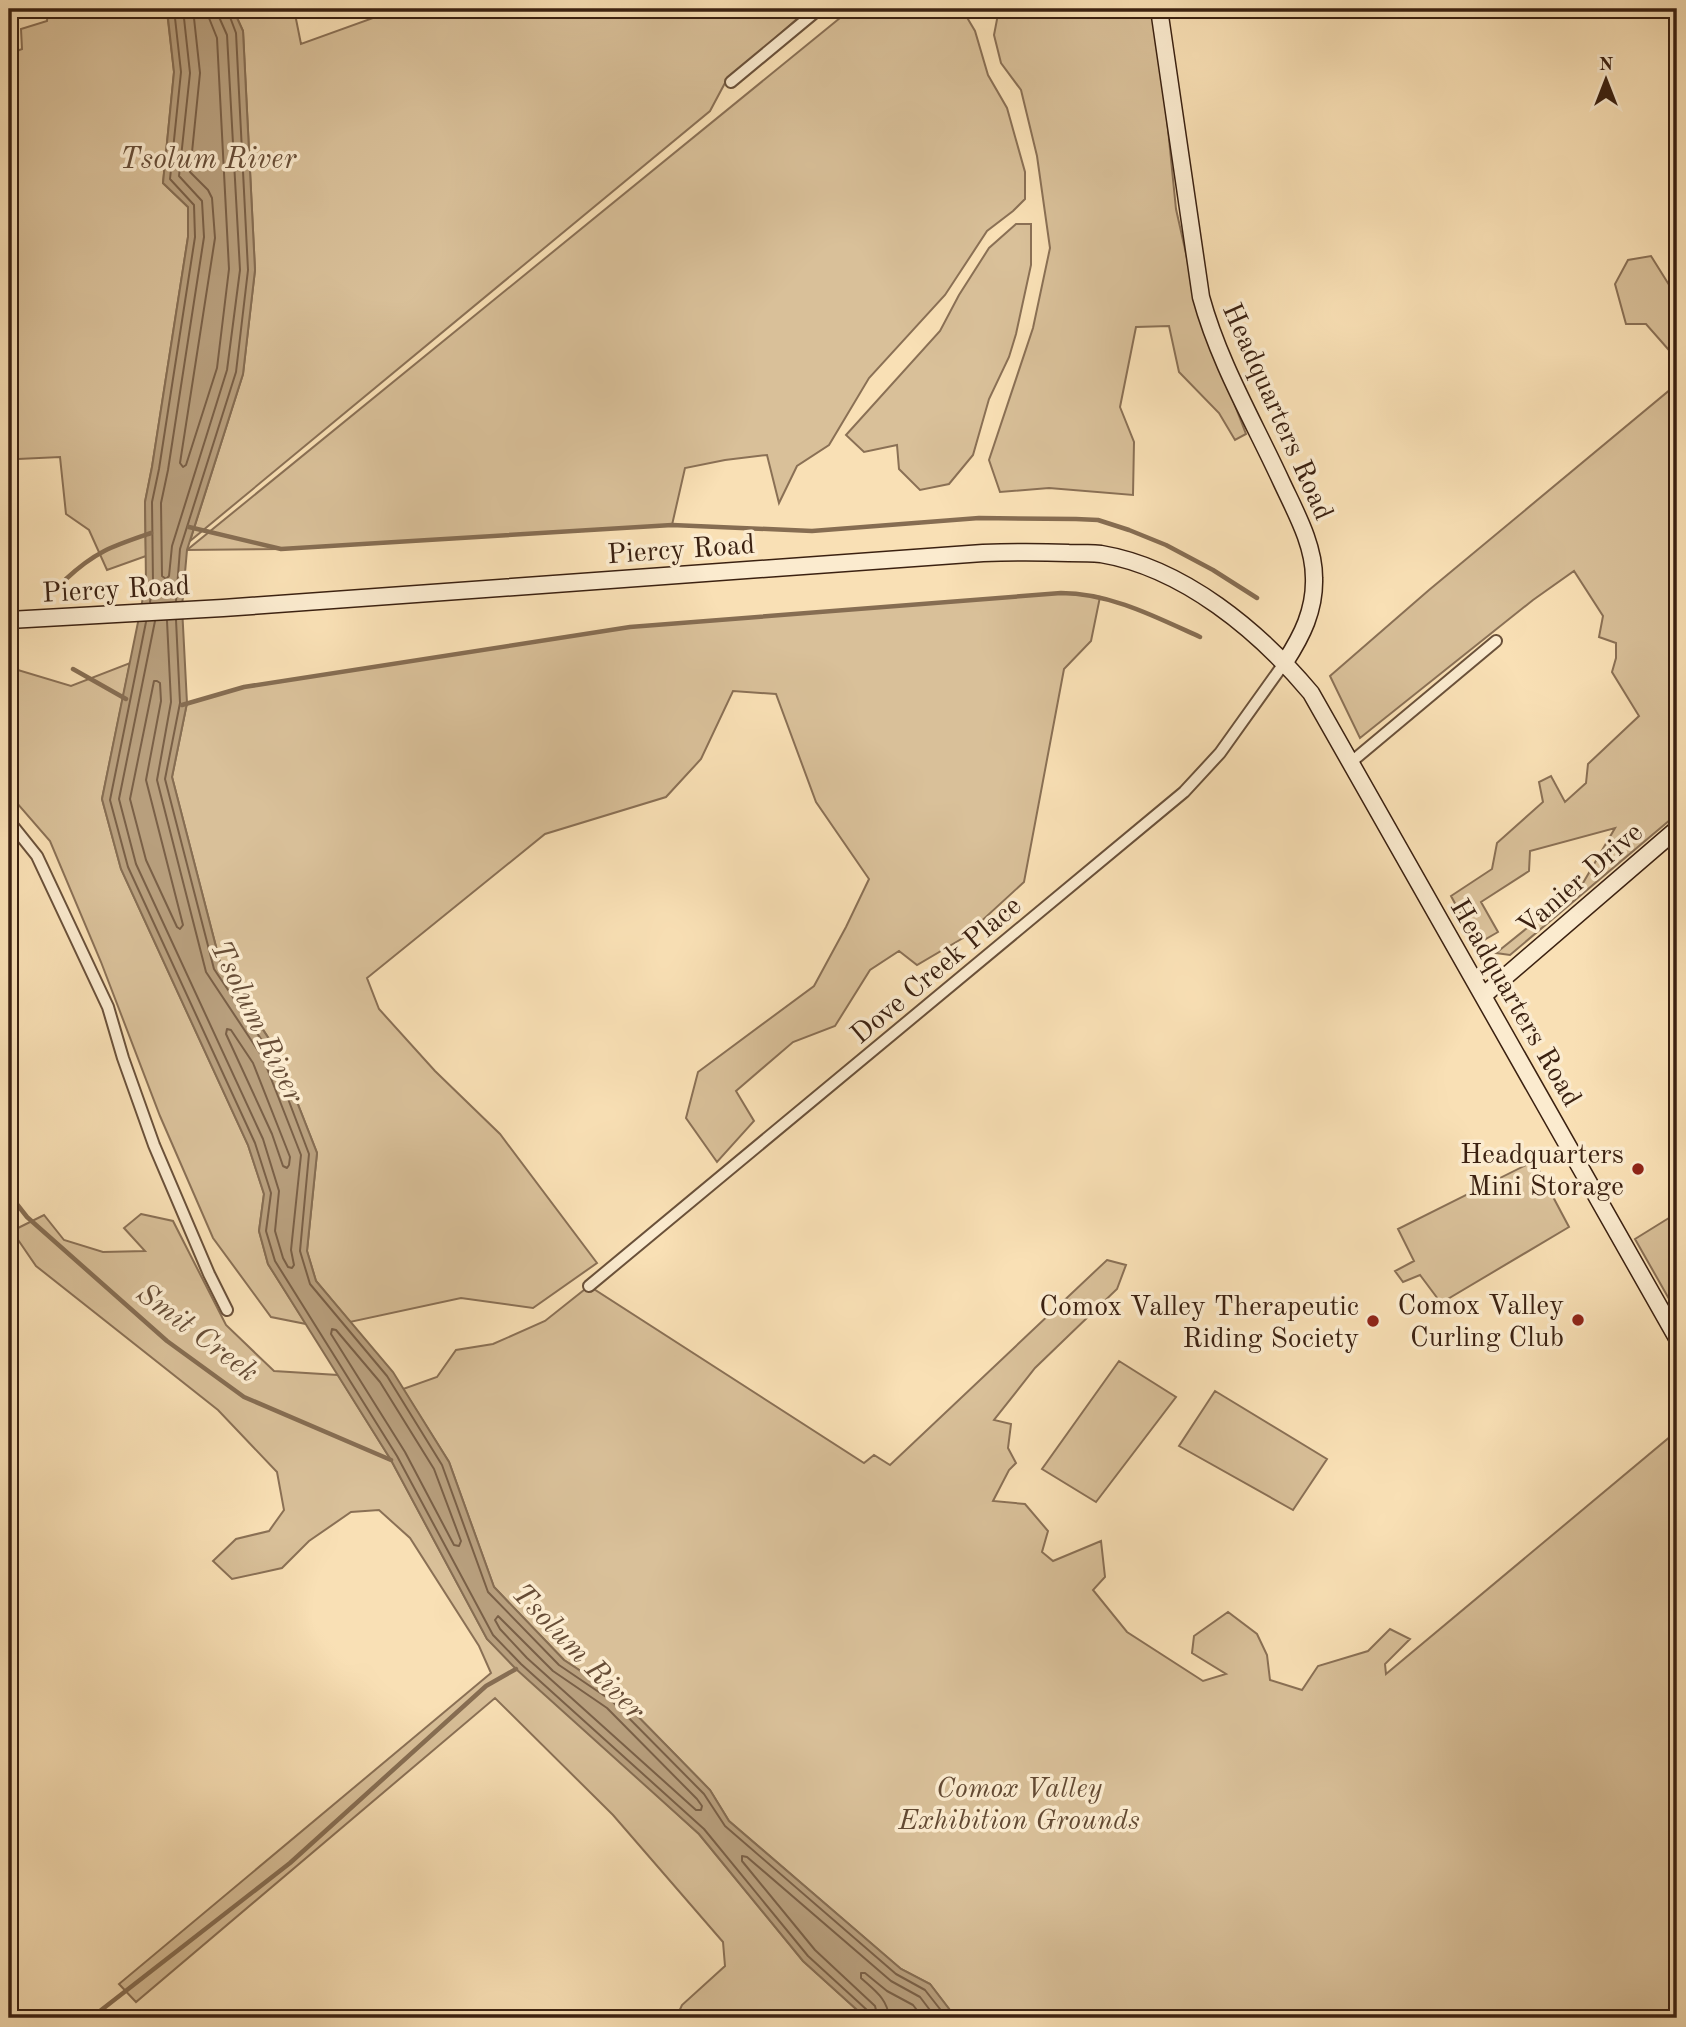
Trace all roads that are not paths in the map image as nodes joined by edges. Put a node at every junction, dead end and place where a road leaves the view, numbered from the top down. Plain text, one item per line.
1 (820, 9) edge
2 (1158, 9) edge
3 (731, 82) dead end
4 (9, 620) edge
5 (1496, 642) dead end
6 (1285, 662) junction
7 (1311, 693) joint
8 (1350, 763) junction
9 (9, 821) edge
10 (1677, 828) edge
11 (1484, 995) junction
12 (589, 1286) dead end
13 (227, 1310) dead end
14 (1677, 1338) edge

1 - 3 street
2 - 6 main road, Headquarters Road
4 - 6 main road, Piercy Road
5 - 8 street
6 - 7 main road, Piercy Road
6 - 12 street, Dove Creek Place
7 - 8 main road, Headquarters Road
8 - 11 main road, Headquarters Road
9 - 13 street
10 - 11 main road, Vanier Drive
11 - 14 main road, Headquarters Road

